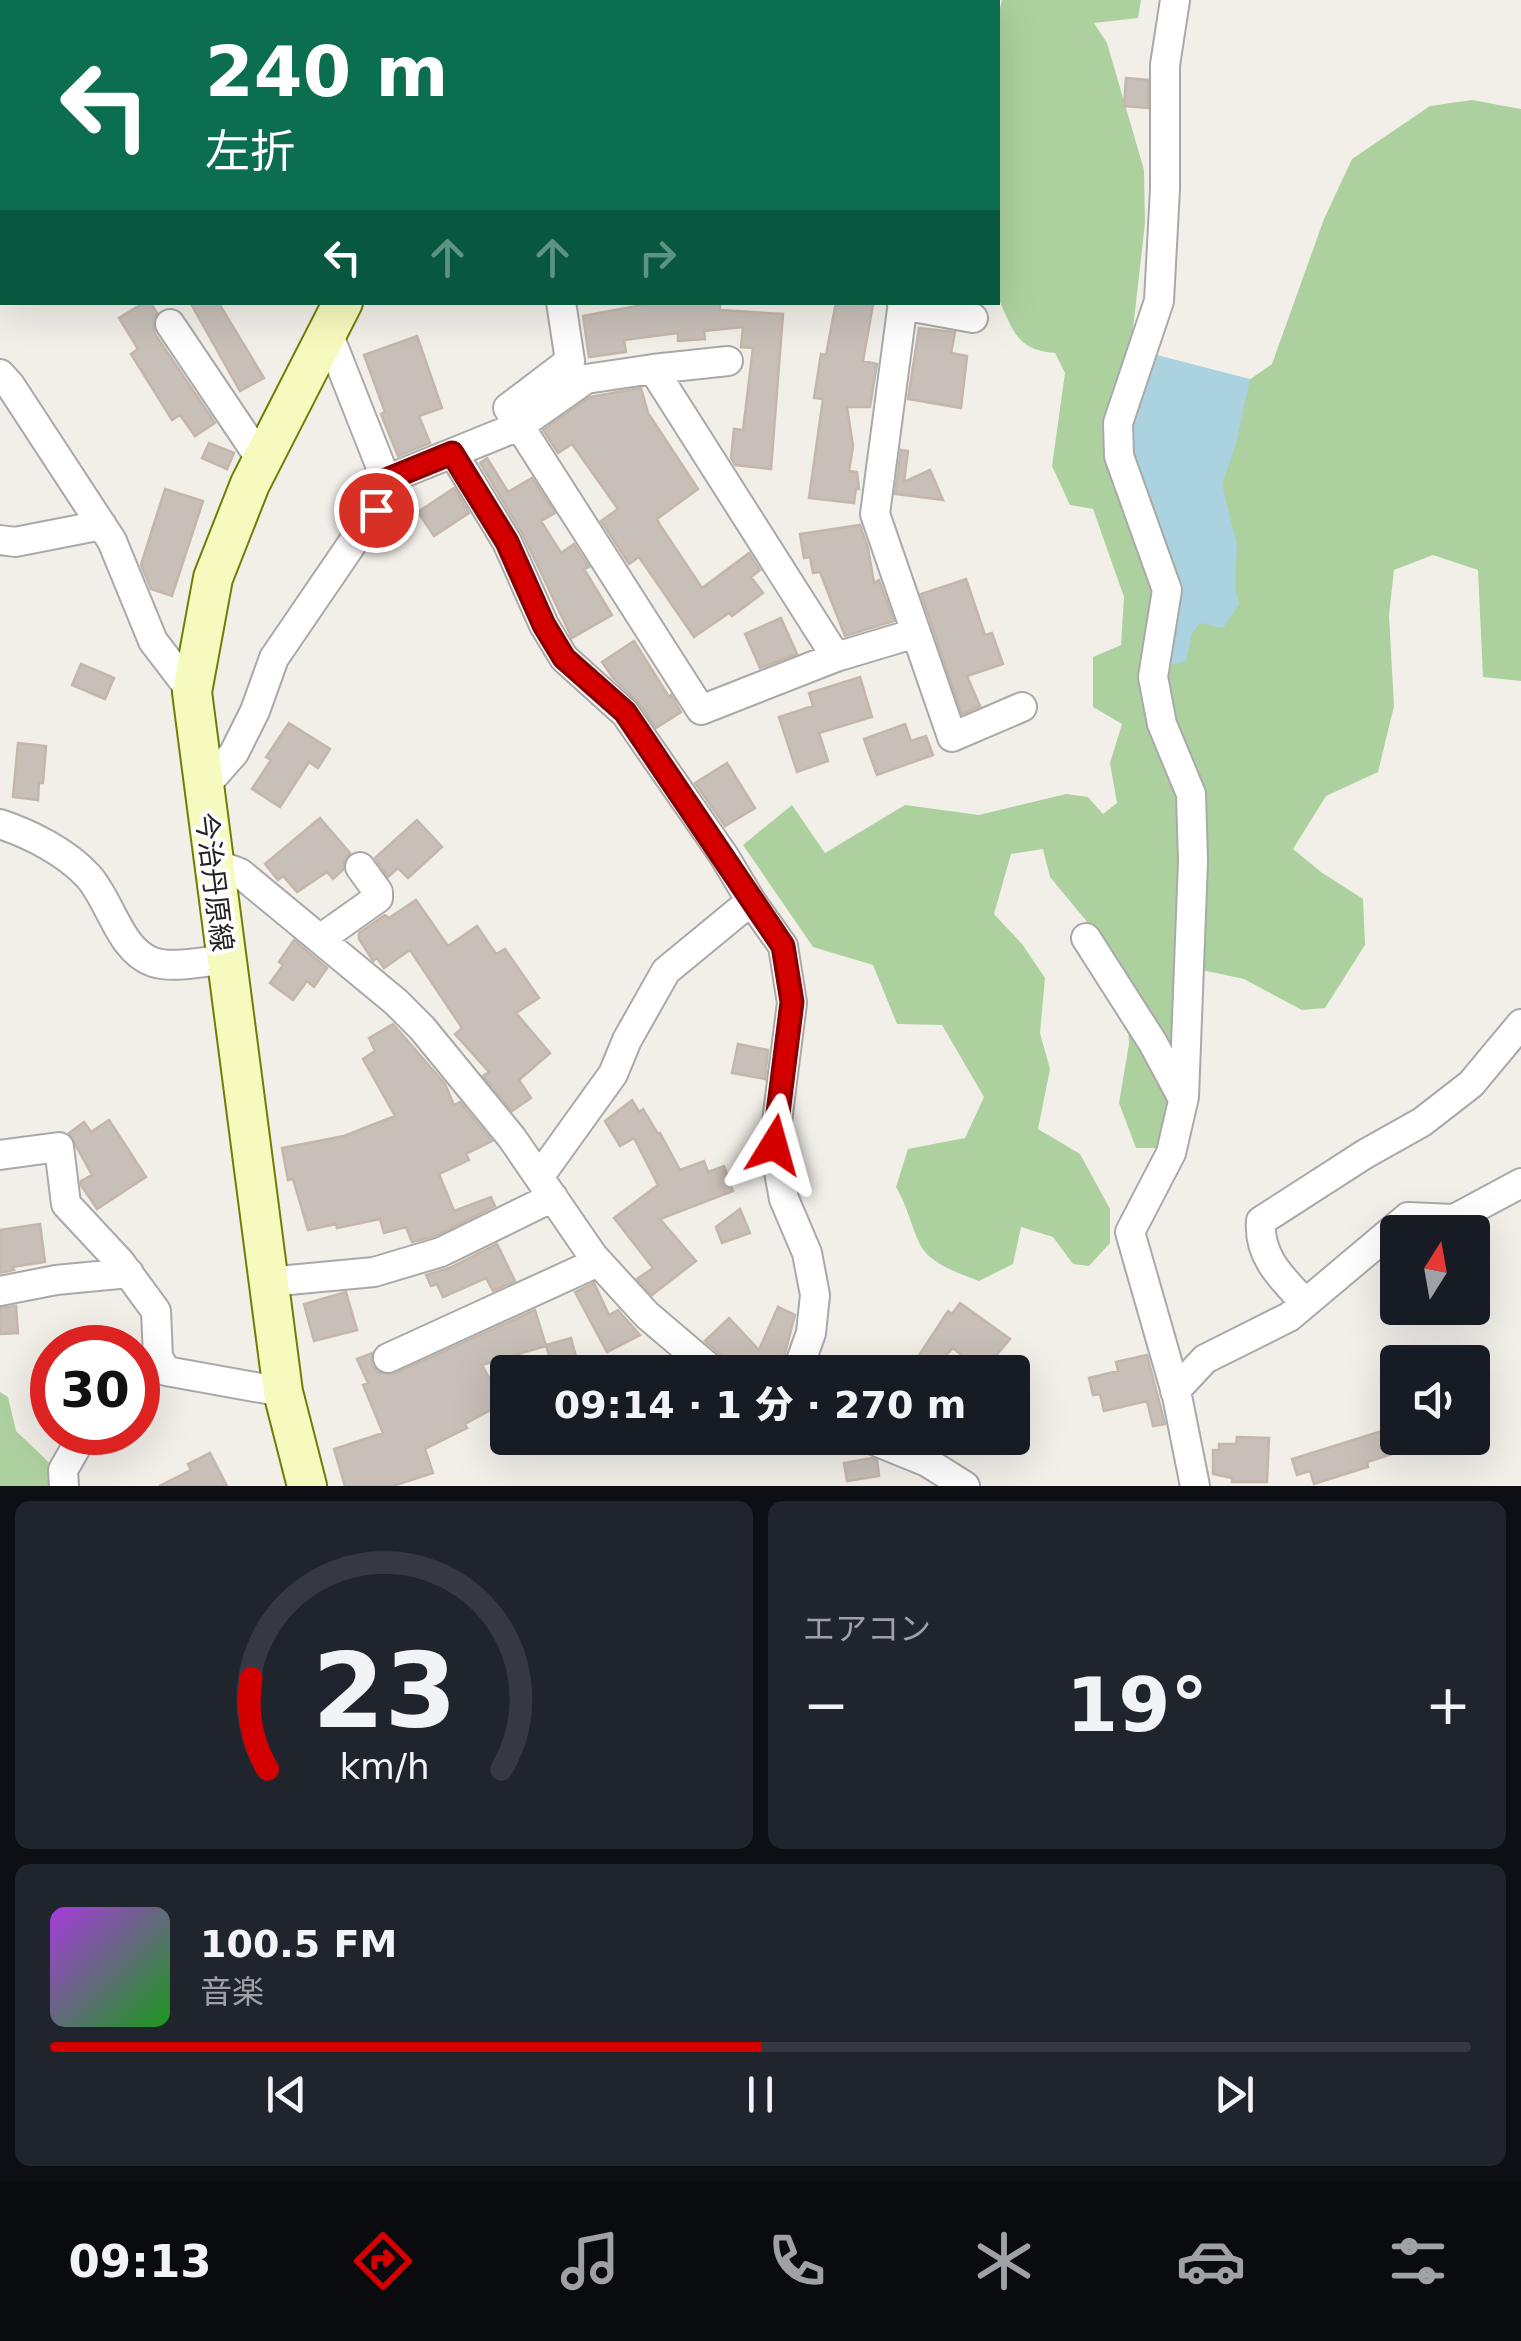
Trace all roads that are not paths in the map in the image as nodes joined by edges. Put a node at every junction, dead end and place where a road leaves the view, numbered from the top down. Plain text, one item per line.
1 (1176, 0) edge
2 (561, 305) edge
3 (903, 305) edge
4 (908, 305) edge
5 (336, 318) edge
6 (973, 318) dead end
7 (170, 324) dead end
8 (728, 362) dead end
9 (653, 369) junction
10 (0, 374) edge
11 (519, 426) junction
12 (452, 453) junction
13 (262, 461) junction
14 (386, 480) junction
15 (102, 525) junction
16 (0, 540) edge
17 (916, 633) junction
18 (836, 657) junction
19 (192, 692) junction
20 (1022, 707) dead end
21 (203, 788) junction
22 (0, 824) edge
23 (212, 862) junction
24 (360, 868) dead end
25 (751, 901) junction
26 (1086, 938) dead end
27 (320, 939) junction
28 (224, 960) junction
29 (1521, 1024) edge
30 (1184, 1100) junction
31 (0, 1155) edge
32 (1521, 1182) edge
33 (546, 1187) junction
34 (598, 1262) junction
35 (129, 1274) junction
36 (268, 1282) junction
37 (0, 1291) edge
38 (1306, 1304) junction
39 (154, 1325) edge
40 (694, 1355) edge
41 (804, 1355) edge
42 (388, 1358) dead end
43 (160, 1369) edge
44 (1175, 1391) junction
45 (282, 1392) junction
46 (72, 1455) edge
47 (910, 1455) edge
48 (64, 1486) edge
49 (308, 1486) edge
50 (965, 1486) edge
51 (1195, 1486) edge

1 - 30 street
2 - 11 street
3 - 17 street
4 - 6 street
5 - 13 main road, 今治丹原線
5 - 14 street
7 - 13 street
8 - 9 street
9 - 11 street
9 - 18 street
10 - 15 street
11 - 12 street
11 - 18 street
12 - 14 street
12 - 25 street
13 - 19 main road, 今治丹原線
14 - 21 street
15 - 16 street
15 - 19 street
17 - 18 street
17 - 20 street
19 - 21 main road, 今治丹原線
21 - 23 main road, 今治丹原線
22 - 28 street
23 - 27 street
23 - 28 main road, 今治丹原線
24 - 27 street
25 - 33 street
25 - 41 street
26 - 30 street
27 - 33 street
28 - 36 main road, 今治丹原線
29 - 38 street
30 - 44 street
31 - 35 street
32 - 38 street
33 - 34 street
33 - 36 street
34 - 40 street
34 - 42 street
35 - 37 street
35 - 39 street
36 - 45 main road, 今治丹原線
38 - 44 street
43 - 45 street
44 - 51 street
45 - 49 main road, 今治丹原線
46 - 48 street
47 - 50 street

